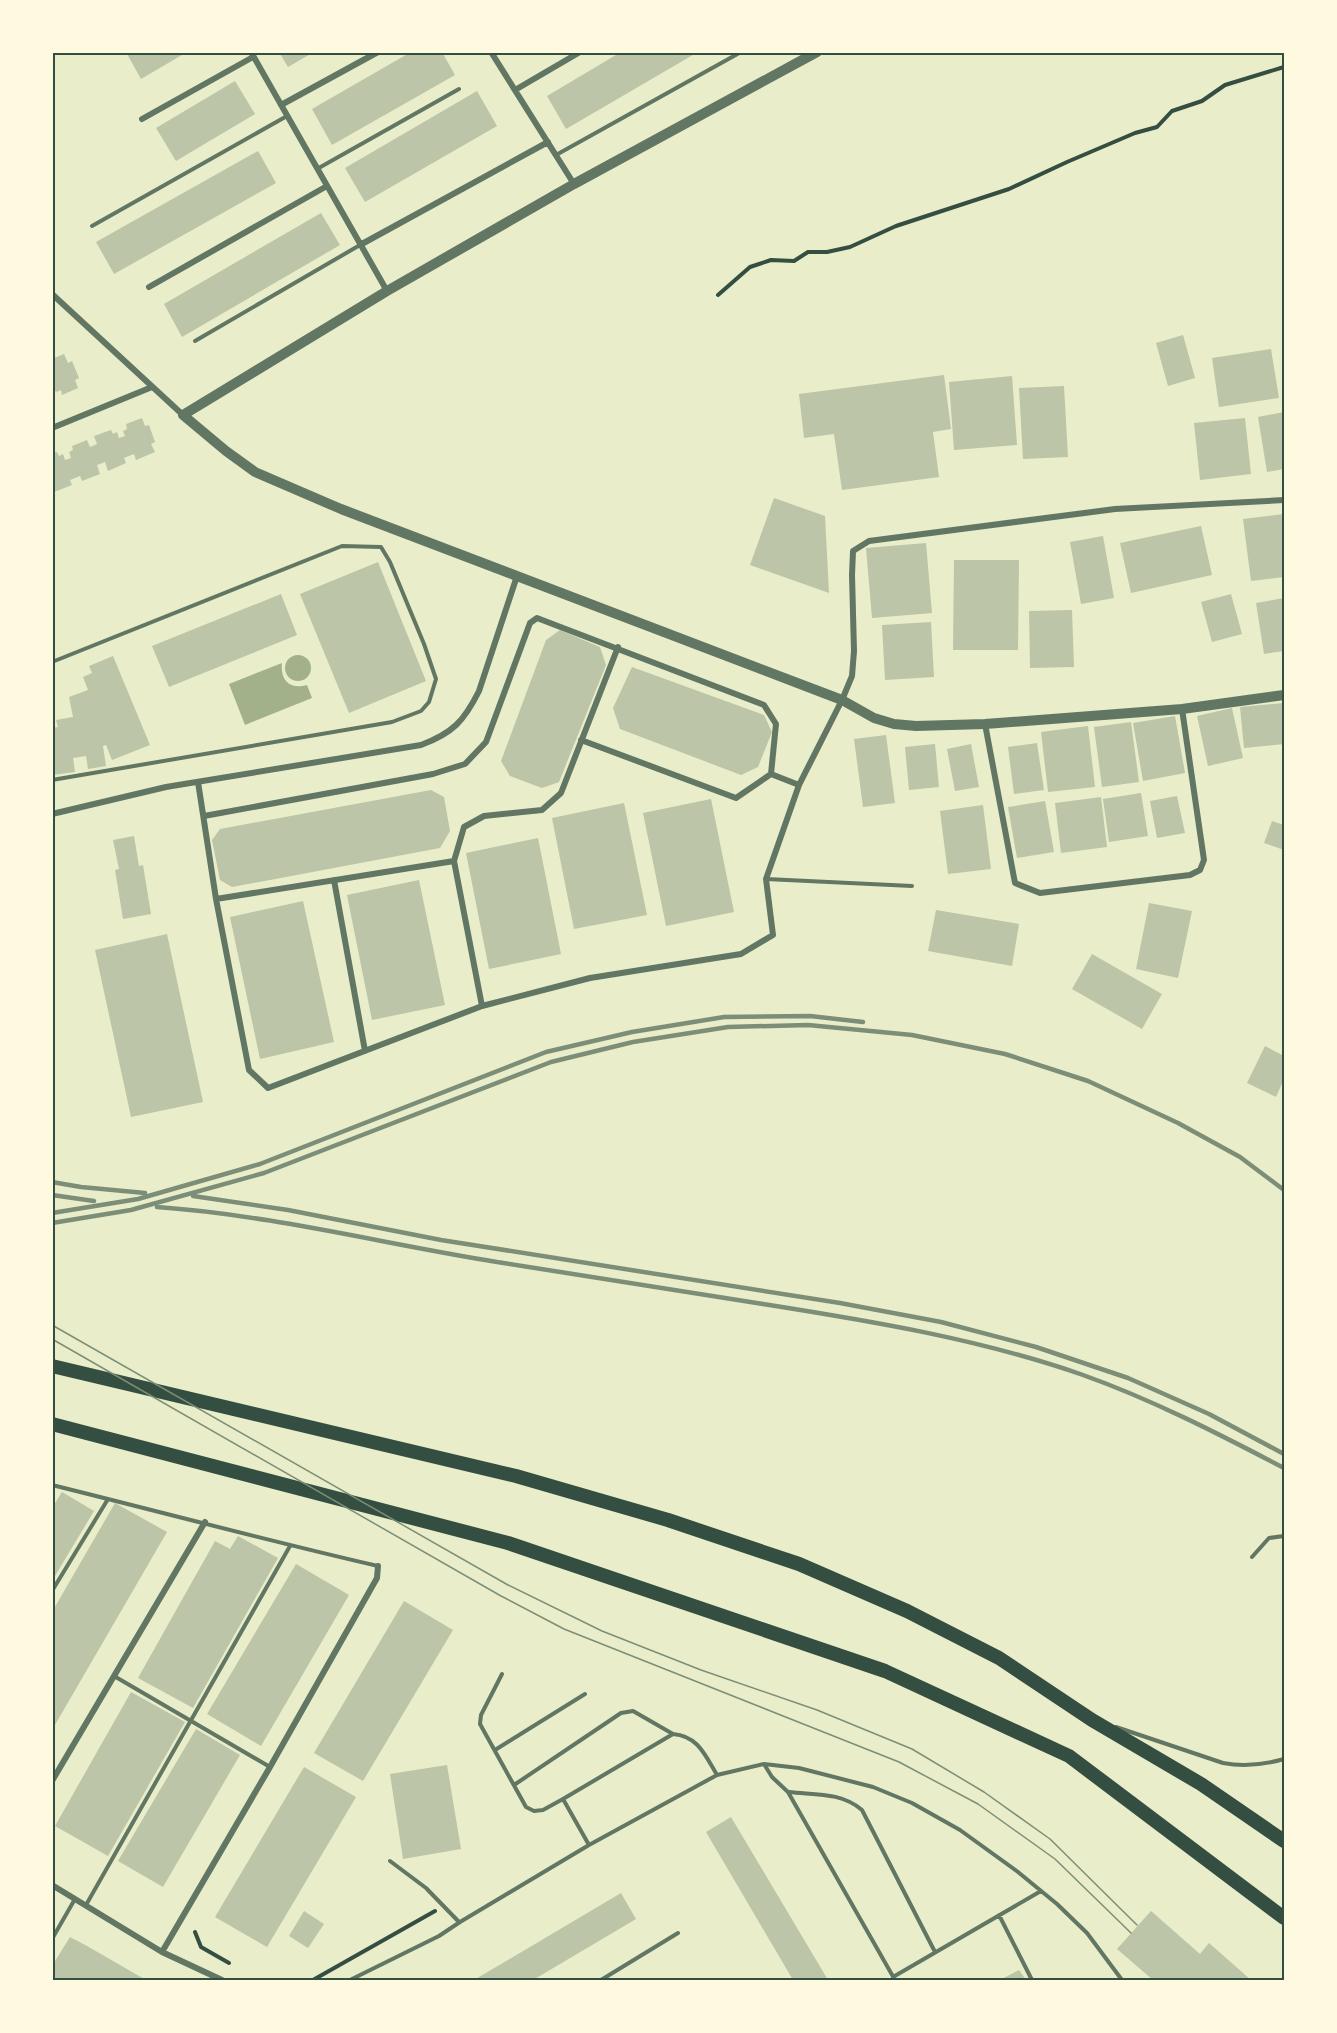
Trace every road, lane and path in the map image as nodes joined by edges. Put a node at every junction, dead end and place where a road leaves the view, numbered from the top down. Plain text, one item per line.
1 (378, 52) edge
2 (491, 52) edge
3 (580, 52) edge
4 (741, 52) edge
5 (817, 52) edge
6 (252, 55) edge
7 (1284, 67) edge
8 (459, 89) dead end
9 (515, 90) junction
10 (281, 105) junction
11 (287, 116) junction
12 (142, 119) dead end
13 (548, 142) junction
14 (556, 155) junction
15 (317, 169) junction
16 (574, 184) junction
17 (327, 186) junction
18 (92, 226) dead end
19 (360, 245) junction
20 (149, 287) dead end
21 (387, 291) junction
22 (52, 294) edge
23 (718, 295) dead end
24 (195, 341) dead end
25 (152, 387) junction
26 (183, 415) junction
27 (52, 428) edge
28 (1284, 500) edge
29 (517, 575) junction
30 (618, 647) junction
31 (52, 662) edge
32 (1284, 695) edge
33 (842, 700) junction
34 (1182, 709) junction
35 (986, 724) junction
36 (581, 740) junction
37 (771, 774) junction
38 (52, 780) edge
39 (198, 782) junction
40 (799, 785) junction
41 (52, 814) edge
42 (204, 816) junction
43 (454, 861) junction
44 (766, 879) junction
45 (334, 880) junction
46 (912, 886) dead end
47 (216, 899) junction
48 (482, 1006) junction
49 (365, 1051) junction
50 (52, 1366) edge
51 (52, 1424) edge
52 (52, 1485) edge
53 (108, 1498) junction
54 (204, 1522) junction
55 (1284, 1536) edge
56 (290, 1546) junction
57 (1252, 1557) dead end
58 (378, 1566) joint
59 (52, 1591) edge
60 (501, 1674) dead end
61 (114, 1676) junction
62 (585, 1694) dead end
63 (191, 1720) junction
64 (1092, 1720) junction
65 (673, 1734) junction
66 (495, 1750) junction
67 (1284, 1759) edge
68 (764, 1764) junction
69 (270, 1767) junction
70 (717, 1775) junction
71 (52, 1781) edge
72 (514, 1785) junction
73 (788, 1792) junction
74 (563, 1798) junction
75 (1284, 1841) edge
76 (589, 1845) junction
77 (390, 1861) dead end
78 (52, 1885) edge
79 (1041, 1891) junction
80 (75, 1899) junction
81 (86, 1905) junction
82 (444, 1905) junction
83 (999, 1915) junction
84 (1284, 1918) edge
85 (460, 1922) junction
86 (195, 1932) dead end
87 (678, 1933) dead end
88 (52, 1940) edge
89 (162, 1952) junction
90 (935, 1952) junction
91 (229, 1963) dead end
92 (894, 1979) edge
93 (222, 1980) edge
94 (313, 1980) edge
95 (350, 1980) edge
96 (601, 1980) edge
97 (1032, 1980) edge
98 (1122, 1980) edge

1 - 10 street
2 - 9 street
3 - 9 street
4 - 14 lane
5 - 16 street
6 - 10 street
6 - 12 street
7 - 23 path
8 - 15 lane
9 - 13 street
10 - 11 street
11 - 15 street
11 - 18 lane
13 - 14 street
13 - 19 street
14 - 16 street
15 - 17 street
16 - 21 street
17 - 19 street
17 - 20 street
19 - 21 street
19 - 24 lane
21 - 26 street
22 - 25 street
25 - 26 street
25 - 27 street
26 - 29 street
28 - 33 street
29 - 33 street
29 - 39 street
30 - 36 street
30 - 37 street
30 - 42 street
31 - 38 lane
32 - 34 street
33 - 35 street
33 - 40 street
34 - 35 street
34 - 35 street
36 - 37 street
36 - 43 street
37 - 40 street
39 - 41 street
39 - 42 street
40 - 44 street
42 - 47 street
43 - 45 street
43 - 48 street
44 - 46 lane
44 - 48 street
45 - 47 street
45 - 49 street
47 - 49 street
48 - 49 street
50 - 64 highway
51 - 84 highway
52 - 53 lane
53 - 54 lane
53 - 59 lane
54 - 56 lane
54 - 61 street
55 - 57 lane
56 - 58 lane
56 - 63 lane
58 - 69 street
60 - 66 lane
61 - 63 lane
61 - 71 street
62 - 66 lane
63 - 69 lane
63 - 81 lane
64 - 67 lane
64 - 75 highway
65 - 70 lane
65 - 72 lane
65 - 74 lane
66 - 72 lane
68 - 70 lane
68 - 73 lane
68 - 79 lane
69 - 89 street
70 - 76 lane
72 - 74 lane
73 - 90 lane
73 - 92 lane
74 - 76 lane
76 - 85 lane
77 - 82 lane
78 - 80 street
79 - 83 lane
79 - 98 lane
80 - 81 street
80 - 88 lane
81 - 89 street
82 - 85 lane
82 - 94 path
83 - 90 lane
83 - 97 lane
85 - 95 lane
86 - 91 path
87 - 96 lane
89 - 93 street
90 - 92 lane

